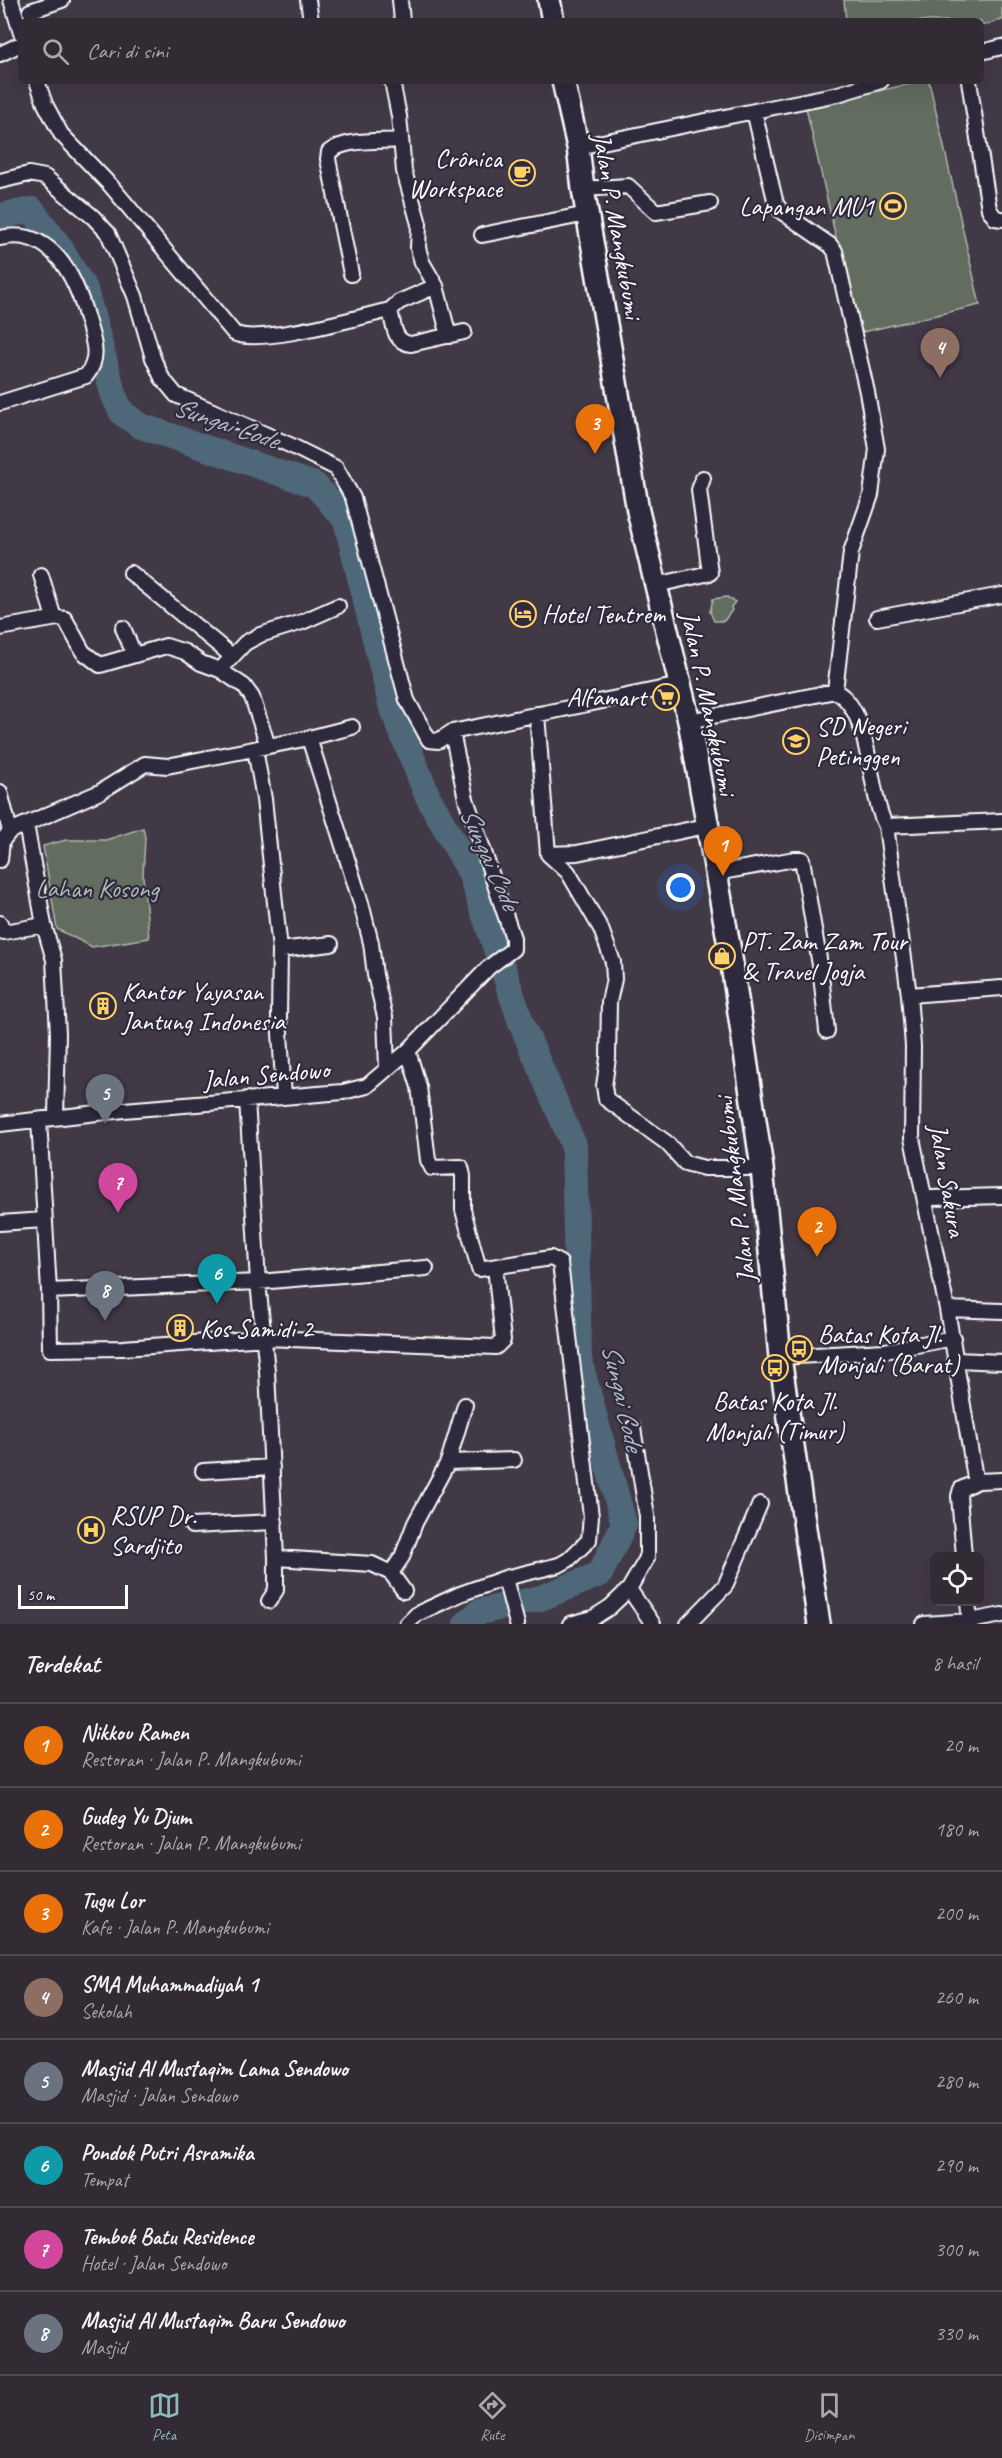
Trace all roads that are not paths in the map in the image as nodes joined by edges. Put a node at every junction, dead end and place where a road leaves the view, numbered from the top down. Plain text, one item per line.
1 (10, 0) edge
2 (62, 0) edge
3 (308, 0) edge
4 (400, 0) edge
5 (549, 0) edge
6 (30, 11) dead end
7 (311, 18) edge
8 (402, 18) edge
9 (552, 18) edge
10 (18, 24) edge
11 (18, 45) edge
12 (1002, 47) edge
13 (984, 51) edge
14 (0, 54) edge
15 (38, 84) edge
16 (392, 84) edge
17 (564, 84) edge
18 (871, 84) edge
19 (969, 84) edge
20 (754, 111) junction
21 (401, 140) junction
22 (578, 147) junction
23 (0, 181) edge
24 (583, 189) junction
25 (710, 203) dead end
26 (587, 214) junction
27 (1002, 219) edge
28 (482, 235) dead end
29 (0, 238) edge
30 (351, 274) dead end
31 (436, 286) junction
32 (390, 310) junction
33 (464, 332) dead end
34 (449, 336) junction
35 (0, 403) edge
36 (703, 478) dead end
37 (131, 573) dead end
38 (41, 575) dead end
39 (656, 585) junction
40 (1002, 595) edge
41 (338, 606) dead end
42 (54, 618) junction
43 (876, 618) dead end
44 (0, 628) edge
45 (123, 628) dead end
46 (134, 654) junction
47 (232, 656) junction
48 (220, 670) junction
49 (680, 685) junction
50 (835, 690) junction
51 (537, 714) junction
52 (689, 720) junction
53 (352, 727) dead end
54 (452, 732) junction
55 (309, 738) junction
56 (262, 747) junction
57 (0, 792) edge
58 (1002, 821) edge
59 (6, 824) edge
60 (26, 824) junction
61 (885, 825) junction
62 (706, 826) junction
63 (548, 854) junction
64 (0, 860) edge
65 (716, 873) junction
66 (0, 923) edge
67 (44, 925) junction
68 (332, 944) dead end
69 (280, 950) junction
70 (1002, 988) edge
71 (909, 995) junction
72 (827, 1031) dead end
73 (408, 1051) junction
74 (387, 1068) junction
75 (284, 1097) junction
76 (247, 1100) junction
77 (56, 1117) junction
78 (39, 1120) junction
79 (0, 1124) edge
80 (762, 1168) junction
81 (1002, 1196) edge
82 (932, 1198) dead end
83 (44, 1220) junction
84 (0, 1223) edge
85 (495, 1267) junction
86 (426, 1268) dead end
87 (258, 1282) junction
88 (49, 1291) junction
89 (947, 1309) junction
90 (1002, 1311) edge
91 (265, 1338) junction
92 (953, 1338) junction
93 (780, 1357) junction
94 (956, 1360) junction
95 (1002, 1362) edge
96 (465, 1405) dead end
97 (633, 1428) dead end
98 (514, 1460) dead end
99 (448, 1461) junction
100 (272, 1467) junction
101 (203, 1471) dead end
102 (1002, 1480) edge
103 (978, 1481) junction
104 (760, 1504) dead end
105 (275, 1522) junction
106 (192, 1526) dead end
107 (964, 1552) edge
108 (276, 1558) junction
109 (391, 1573) junction
110 (506, 1583) junction
111 (629, 1589) junction
112 (404, 1591) dead end
113 (269, 1601) dead end
114 (968, 1606) edge
115 (1002, 1615) edge
116 (970, 1621) junction
117 (945, 1623) edge
118 (407, 1624) edge
119 (517, 1624) edge
120 (570, 1624) edge
121 (653, 1624) edge
122 (688, 1624) edge
123 (819, 1624) edge
124 (924, 1624) edge

1 - 10 street
2 - 6 street
3 - 7 street
4 - 8 street
5 - 9 main road
11 - 14 street
12 - 13 street
15 - 32 street
16 - 21 street
17 - 22 main road, Jalan P. Mangkubumi
18 - 20 street
19 - 27 street
20 - 22 street
20 - 50 street
21 - 30 street
21 - 31 street
22 - 24 main road, Jalan P. Mangkubumi
23 - 54 street
24 - 25 street
24 - 26 main road, Jalan P. Mangkubumi
26 - 28 street
26 - 39 main road, Jalan P. Mangkubumi
29 - 35 street
31 - 32 street
31 - 34 street
32 - 34 street
33 - 34 street
36 - 39 street
37 - 47 street
38 - 42 street
39 - 49 main road, Jalan P. Mangkubumi
40 - 43 street
41 - 47 street
42 - 44 street
42 - 46 street
45 - 46 street
46 - 48 street
47 - 48 street
48 - 56 street
49 - 51 street
49 - 52 main road, Jalan P. Mangkubumi
50 - 52 street
50 - 61 street, Jalan Sakura
51 - 54 street
51 - 63 street
52 - 62 main road, Jalan P. Mangkubumi
53 - 55 street
54 - 73 street, Jalan Sendowo
55 - 56 street
55 - 74 street
56 - 60 street
56 - 69 street
57 - 59 street
58 - 61 street
59 - 60 street
59 - 64 street
60 - 67 street
61 - 71 street, Jalan Sakura
62 - 63 street
62 - 65 main road, Jalan P. Mangkubumi
63 - 80 street
65 - 72 street
65 - 80 main road, Jalan P. Mangkubumi
66 - 67 street
67 - 77 street
68 - 69 street
69 - 75 street
70 - 71 street
71 - 89 street, Jalan Sakura
73 - 74 street, Jalan Sendowo
73 - 85 street
74 - 75 street, Jalan Sendowo
75 - 76 street, Jalan Sendowo
76 - 77 street, Jalan Sendowo
76 - 87 street
77 - 78 street, Jalan Sendowo
78 - 79 street, Jalan Sendowo
78 - 83 street
80 - 93 main road, Jalan P. Mangkubumi
81 - 82 street
83 - 84 street
83 - 88 street
85 - 91 street
85 - 110 street
86 - 87 street
87 - 88 street
87 - 91 street
88 - 91 street
89 - 90 street
89 - 92 street, Jalan Sakura
91 - 100 street
92 - 93 street
92 - 94 street, Jalan Sakura
93 - 123 main road, Jalan P. Mangkubumi
94 - 95 street
94 - 103 street, Jalan Sakura
96 - 99 street
97 - 111 street
98 - 99 street
99 - 109 street
100 - 101 street
100 - 105 street
102 - 103 street
103 - 107 street
104 - 122 street
105 - 106 street
105 - 108 street
108 - 109 street
108 - 113 street
109 - 112 street
110 - 118 street
110 - 119 street
111 - 120 street
111 - 121 street
114 - 116 street
115 - 116 street
116 - 117 street
117 - 124 street

